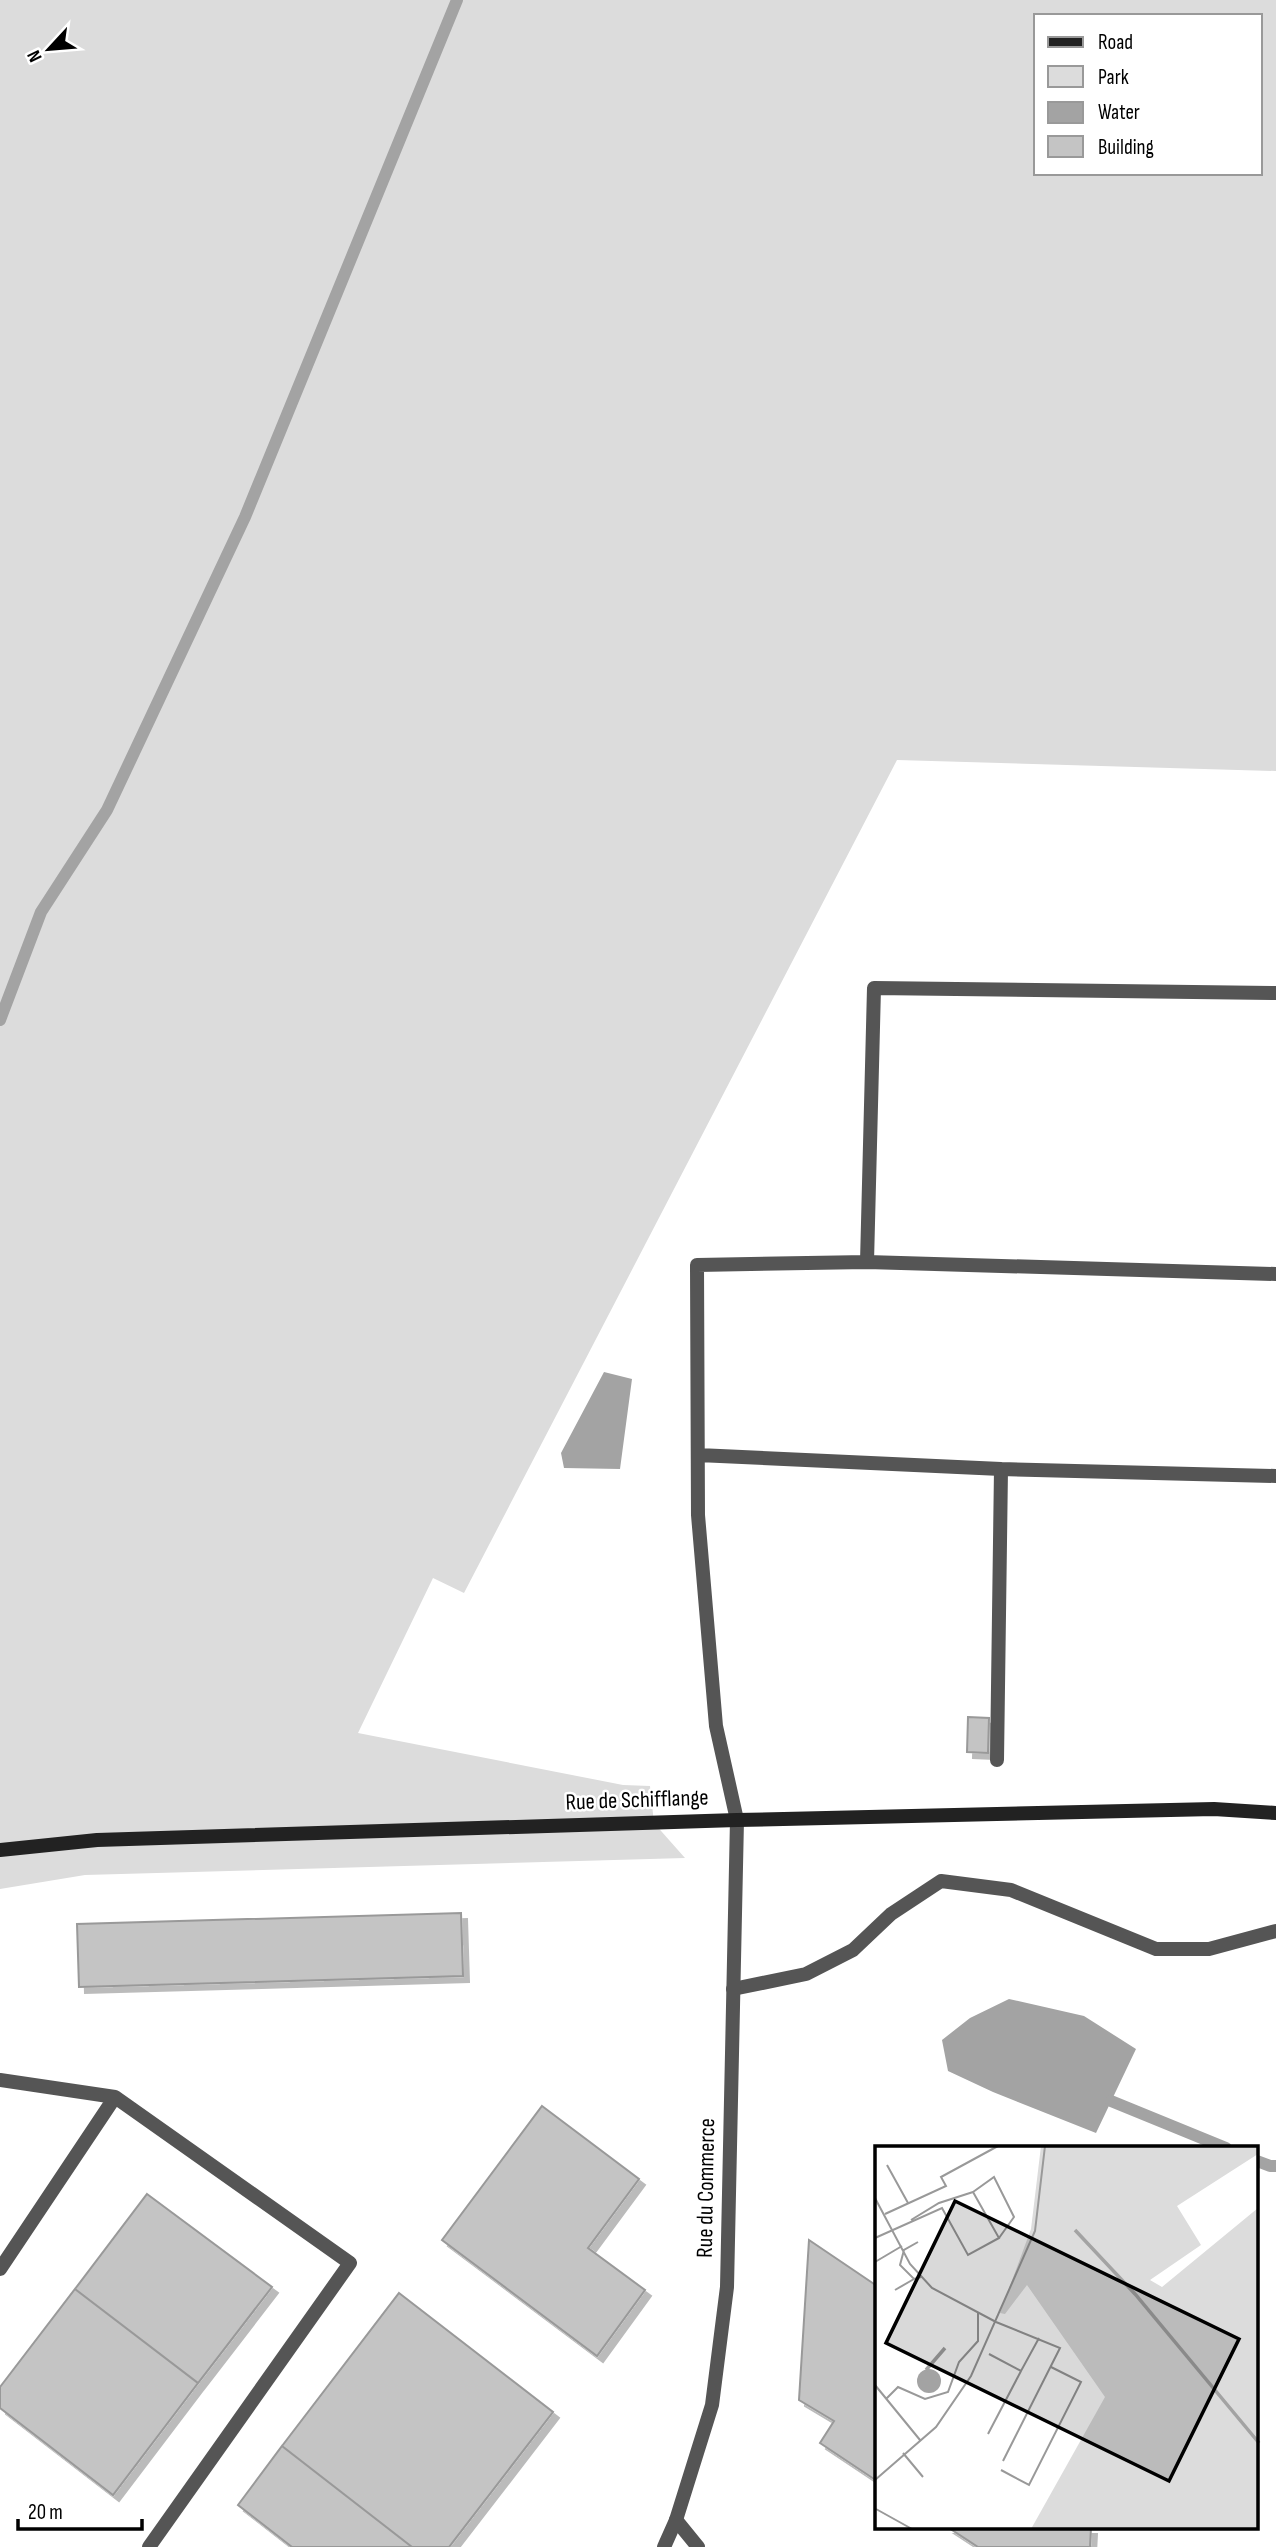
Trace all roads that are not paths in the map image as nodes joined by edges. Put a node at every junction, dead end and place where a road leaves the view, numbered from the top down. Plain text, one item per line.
1 (1276, 993) edge
2 (867, 1262) junction
3 (1276, 1274) edge
4 (698, 1455) junction
5 (1002, 1469) junction
6 (1276, 1476) edge
7 (997, 1760) dead end
8 (1276, 1812) edge
9 (737, 1820) junction
10 (0, 1850) edge
11 (1276, 1931) edge
12 (733, 1989) junction
13 (0, 2080) edge
14 (114, 2097) junction
15 (0, 2269) edge
16 (676, 2520) junction
17 (149, 2547) edge
18 (664, 2547) edge
19 (698, 2547) edge

1 - 2 street
2 - 3 street
2 - 4 street, Rue du Commerce
4 - 5 street
4 - 9 street, Rue du Commerce
5 - 6 street
5 - 7 street
8 - 9 main road, Rue de Schifflange
9 - 10 main road, Rue de Schifflange
9 - 12 street, Rue du Commerce
11 - 12 street
12 - 16 street, Rue du Commerce
13 - 14 street
14 - 15 street
14 - 17 street
16 - 18 street, Rue du Commerce
16 - 19 street

